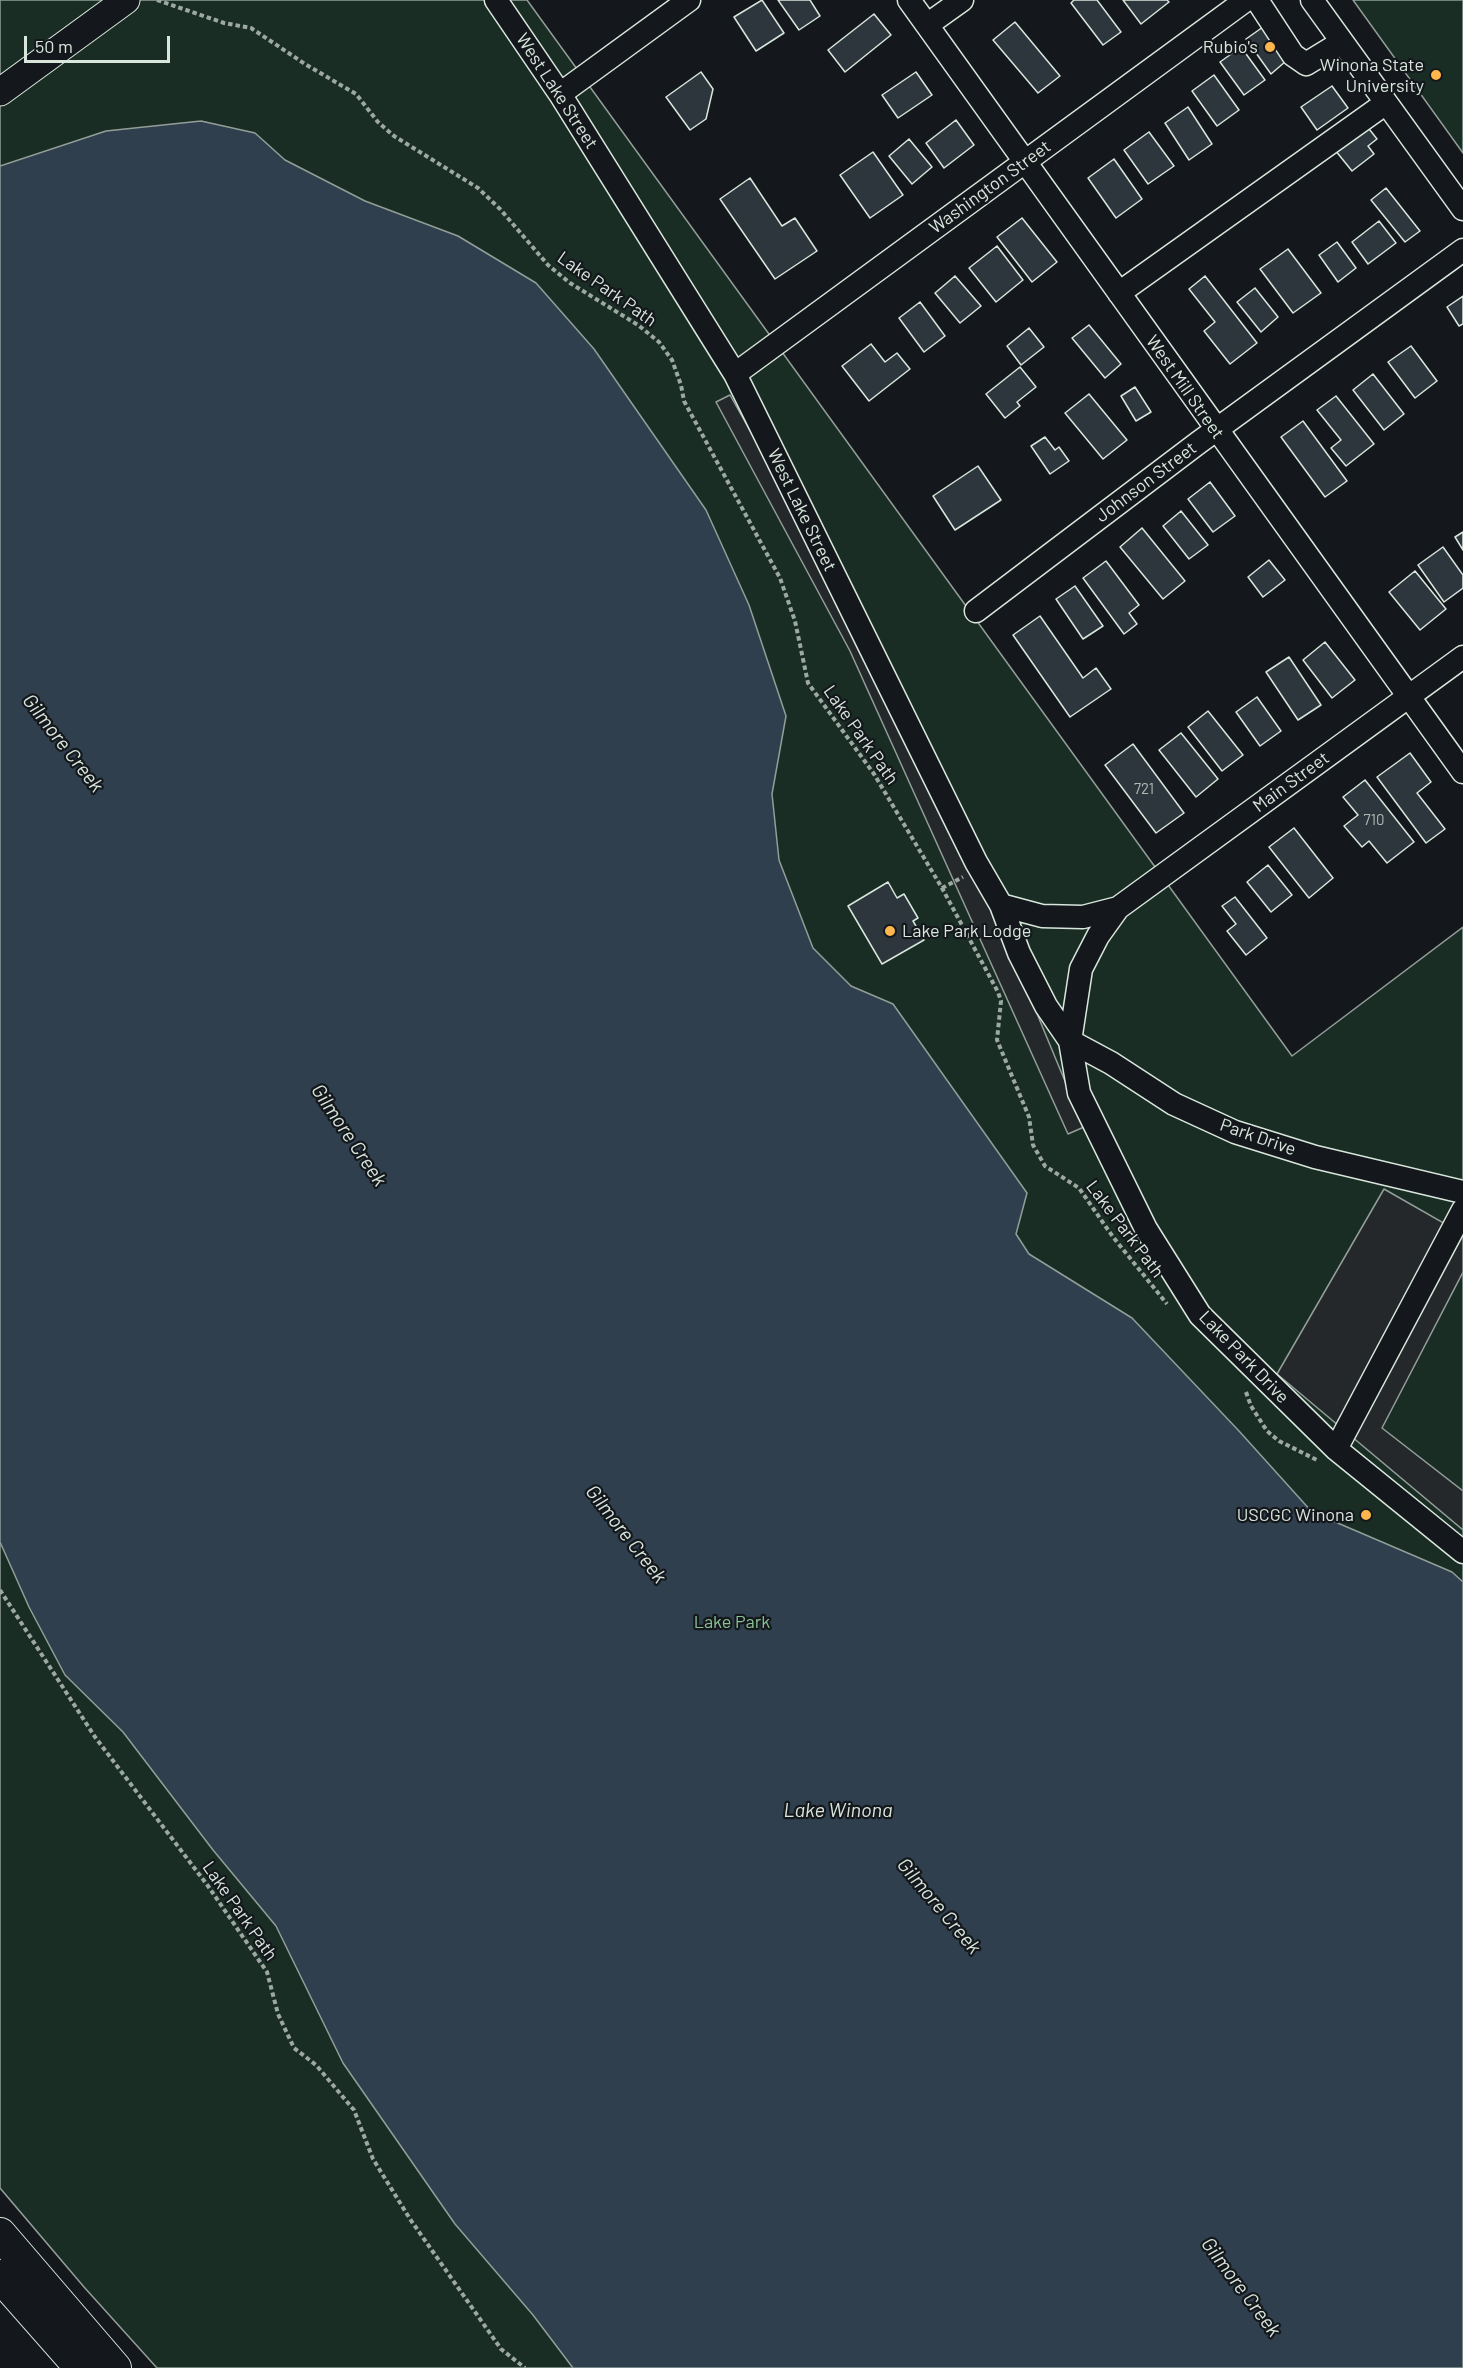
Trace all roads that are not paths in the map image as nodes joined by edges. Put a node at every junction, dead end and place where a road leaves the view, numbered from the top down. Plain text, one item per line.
1 (126, 0) edge
2 (496, 0) edge
3 (689, 0) edge
4 (909, 0) edge
5 (962, 0) edge
6 (1246, 0) edge
7 (1257, 0) edge
8 (1312, 0) edge
9 (927, 25) junction
10 (1342, 42) junction
11 (0, 92) edge
12 (560, 93) junction
13 (1386, 103) junction
14 (1025, 161) junction
15 (1463, 209) edge
16 (1463, 250) edge
17 (1119, 293) junction
18 (735, 374) junction
19 (1216, 431) junction
20 (976, 610) dead end
21 (1463, 657) edge
22 (1408, 697) junction
23 (1463, 772) edge
24 (1001, 905) junction
25 (1118, 908) junction
26 (1070, 1041) junction
27 (1463, 1192) edge
28 (1463, 1210) edge
29 (1327, 1455) junction
30 (1463, 1552) edge
31 (0, 2235) edge
32 (0, 2276) edge
33 (81, 2368) edge
34 (115, 2368) edge

1 - 11 main road
2 - 12 street, West Lake Street
3 - 12 street
4 - 9 street, West Mill Street
5 - 9 street
6 - 14 street, Washington Street
7 - 10 street
8 - 10 street
9 - 14 street, West Mill Street
10 - 13 street
12 - 18 street, West Lake Street
13 - 15 street
13 - 17 street
14 - 17 street, West Mill Street
14 - 18 street, Washington Street
16 - 19 street, Johnson Street
17 - 19 street, West Mill Street
18 - 24 street, West Lake Street
19 - 20 street, Johnson Street
19 - 22 street, West Mill Street
21 - 22 street, Main Street
22 - 23 street, West Mill Street
22 - 25 street, Main Street
24 - 25 street, Main Street
24 - 26 street, West Lake Street
25 - 26 street, Main Street
26 - 27 street, Park Drive
26 - 29 street, Lake Park Drive
28 - 29 street
29 - 30 street, Lake Park Drive
31 - 34 highway
32 - 33 highway

